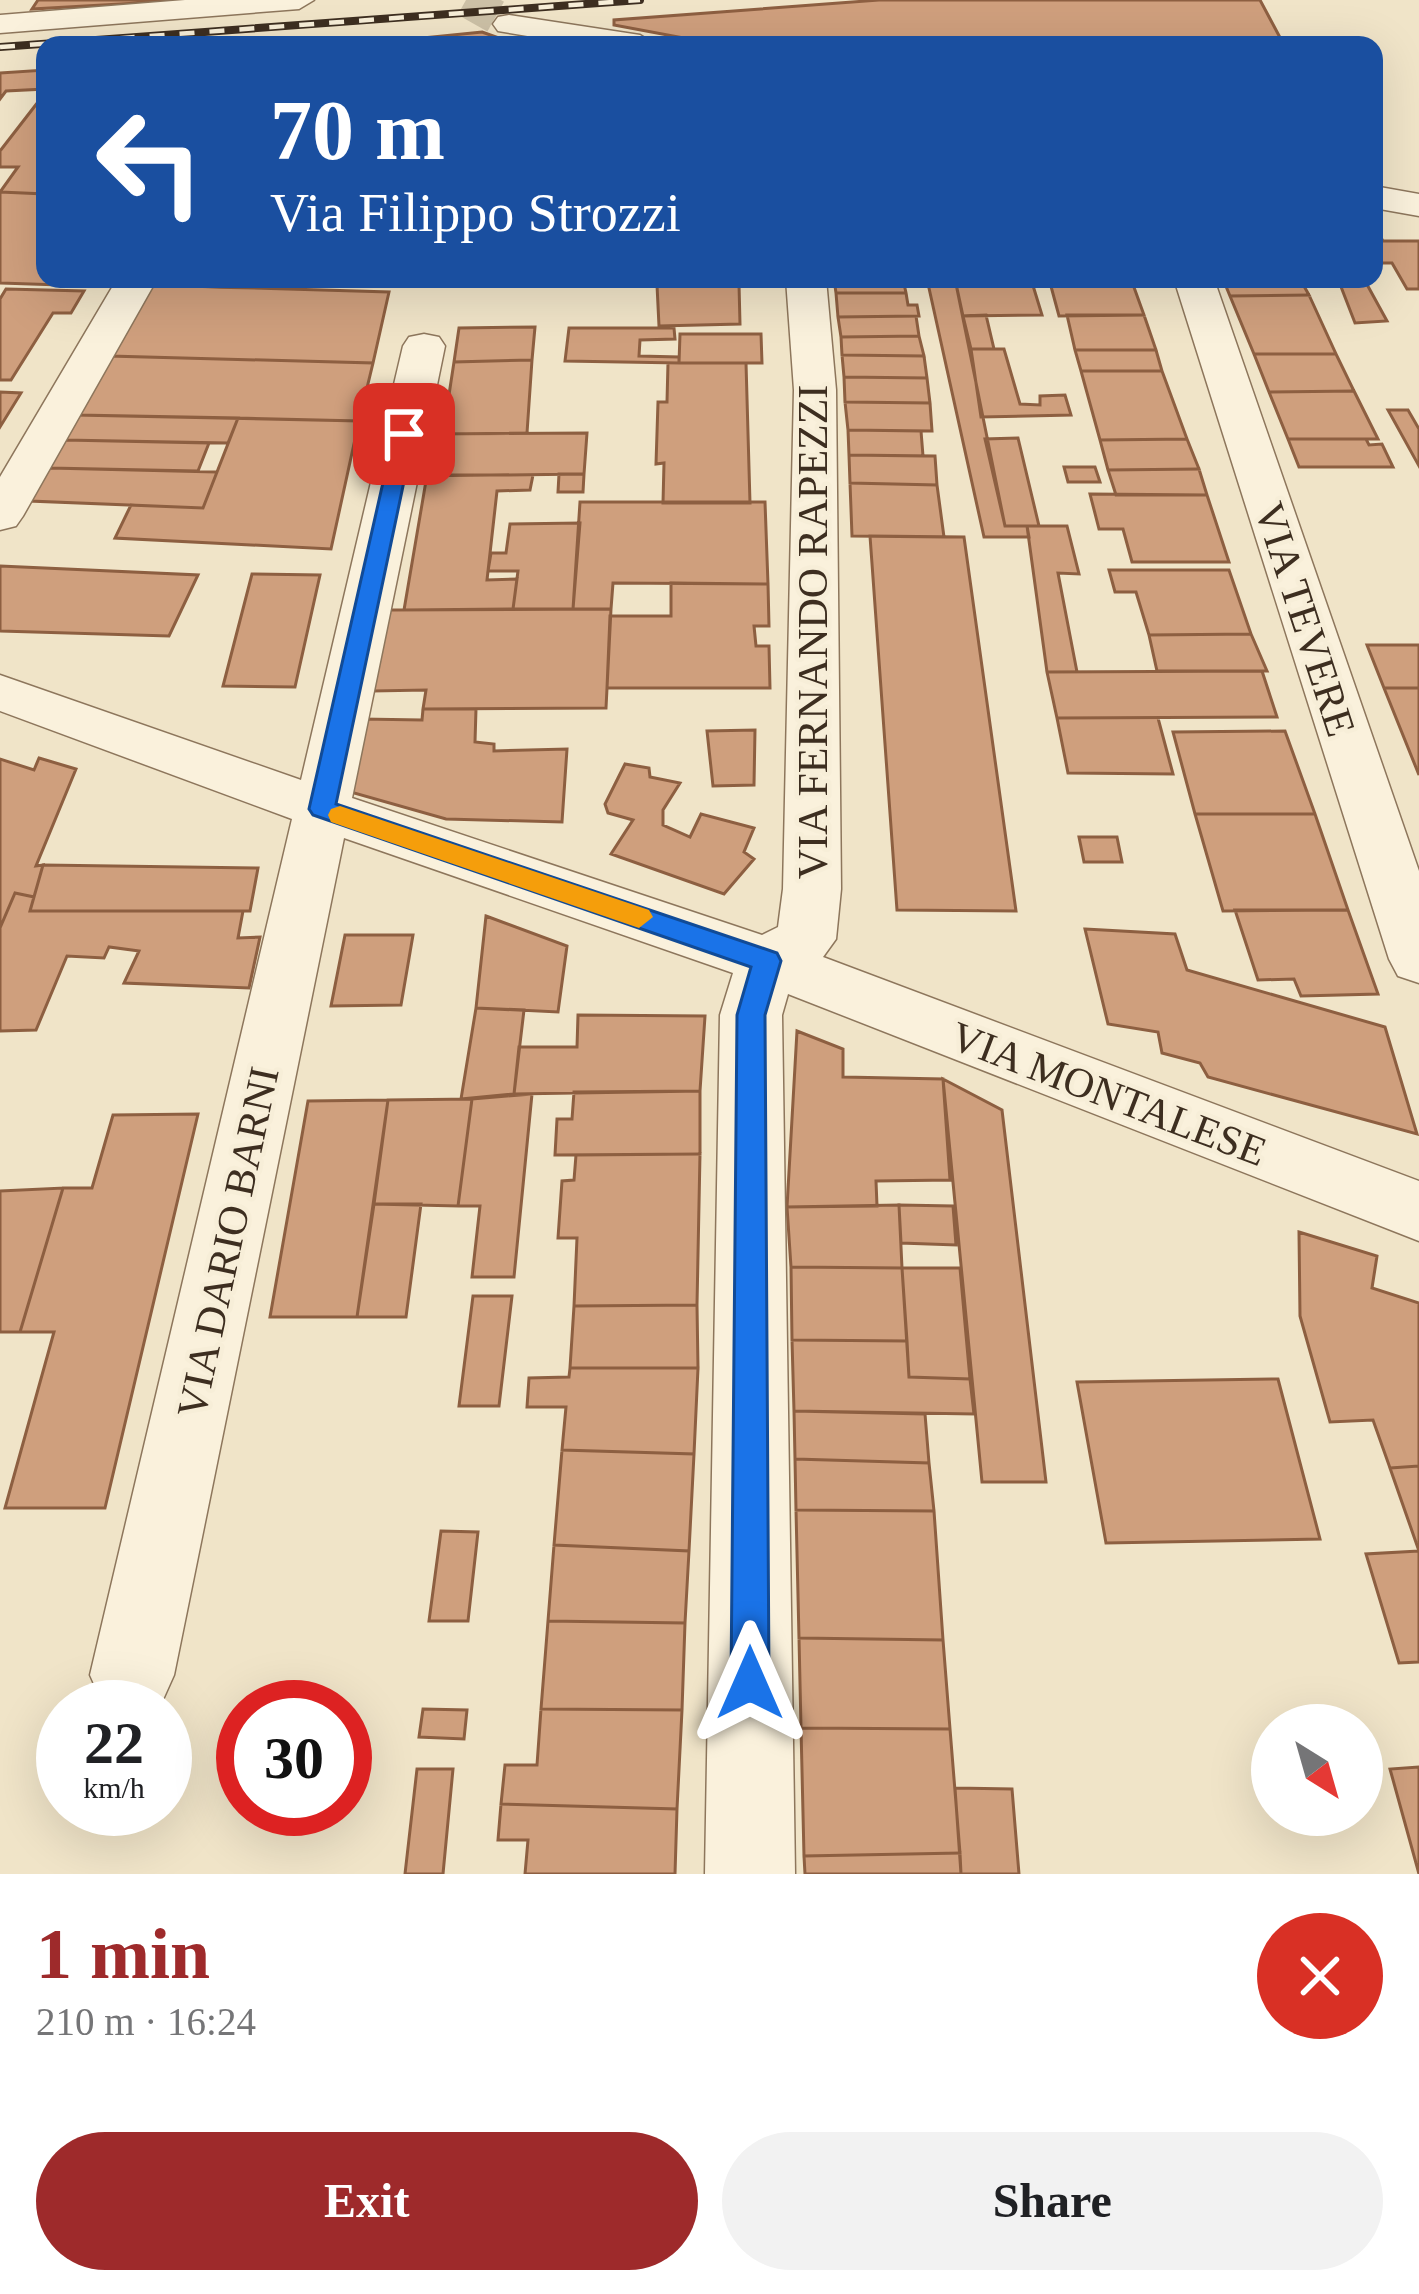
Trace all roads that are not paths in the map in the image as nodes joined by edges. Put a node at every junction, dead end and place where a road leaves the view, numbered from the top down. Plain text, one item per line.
1 (15, 0) edge
2 (299, 0) edge
3 (0, 23) edge
4 (509, 24) tunnel mouth
5 (584, 36) edge
6 (1383, 199) edge
7 (1419, 205) edge
8 (132, 288) edge
9 (807, 288) edge
10 (1197, 288) edge
11 (424, 346) dead end
12 (0, 516) edge
13 (0, 692) edge
14 (322, 809) junction
15 (1419, 959) edge
16 (783, 968) junction
17 (1419, 1211) edge
18 (132, 1675) dead end
19 (750, 1874) edge

1 - 3 street
2 - 3 street
4 - 5 street
6 - 7 street
8 - 12 street
9 - 16 street, VIA FERNANDO RAPEZZI
10 - 15 street, VIA TEVERE
11 - 14 street, VIA DARIO BARNI
13 - 14 street, VIA MONTALESE
14 - 16 street, VIA MONTALESE
14 - 18 street, VIA DARIO BARNI
16 - 17 street, VIA MONTALESE
16 - 19 street

